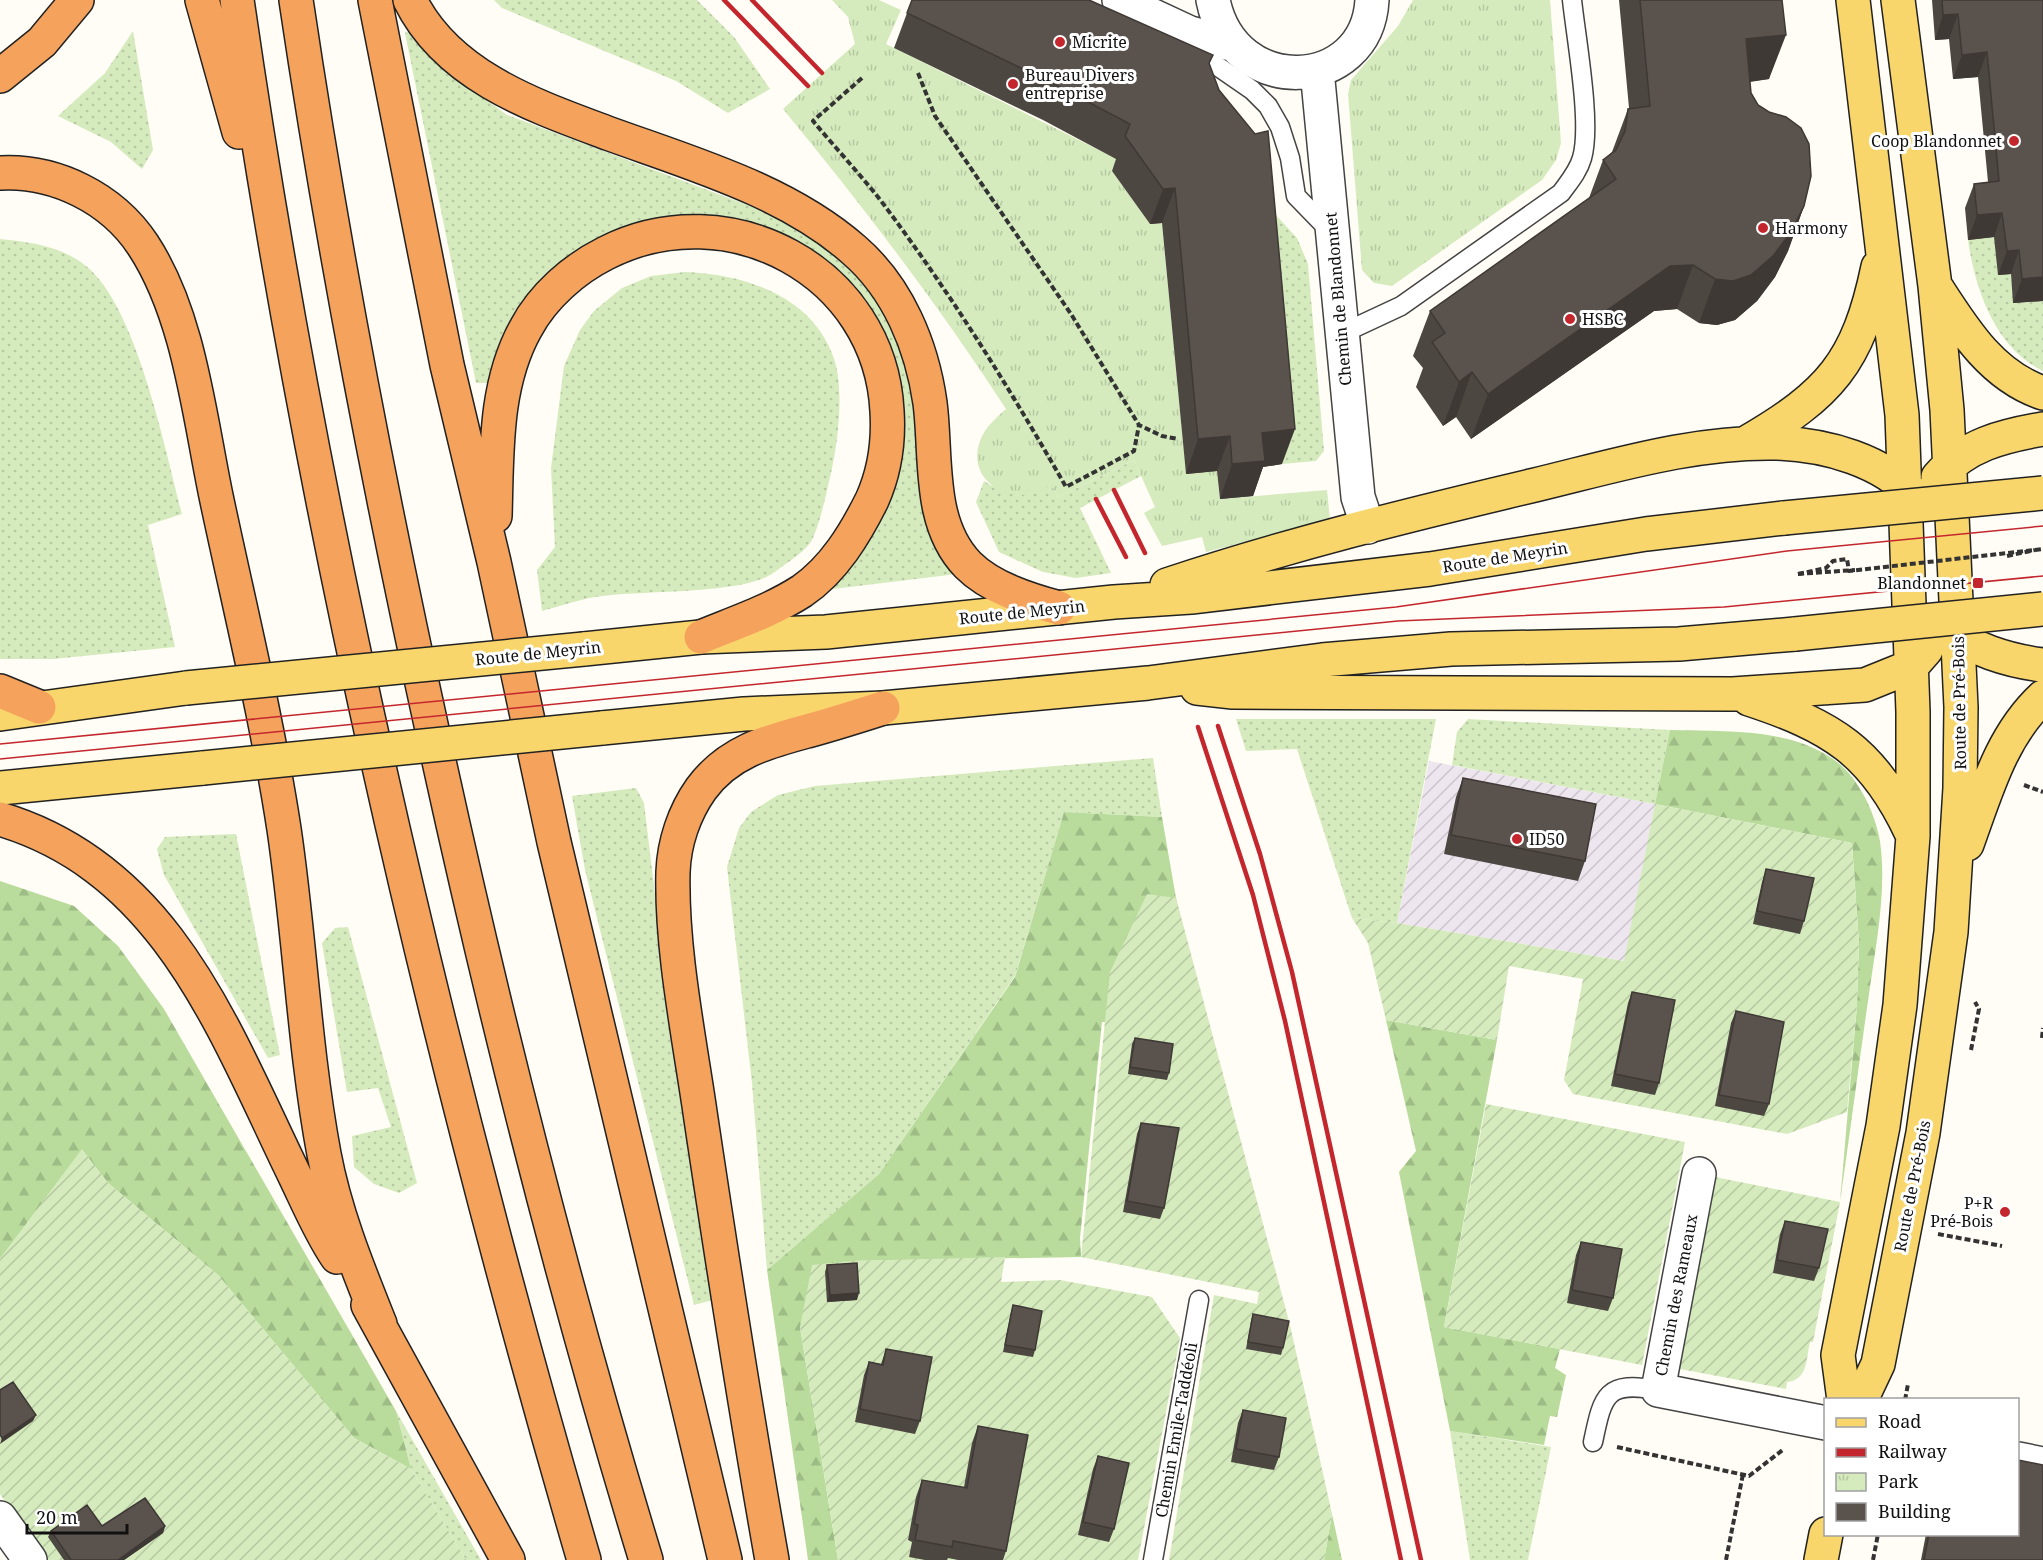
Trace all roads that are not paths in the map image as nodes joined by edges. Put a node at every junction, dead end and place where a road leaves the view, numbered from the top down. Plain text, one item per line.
1 (77, 0) edge
2 (202, 0) edge
3 (237, 0) edge
4 (296, 0) edge
5 (375, 0) edge
6 (410, 0) edge
7 (1119, 0) edge
8 (1213, 0) edge
9 (1572, 0) edge
10 (1853, 0) edge
11 (1898, 0) edge
12 (1376, 8) edge
13 (1190, 33) junction
14 (1231, 44) junction
15 (1317, 70) junction
16 (0, 76) edge
17 (0, 173) edge
18 (1331, 232) junction
19 (1883, 245) junction
20 (1935, 286) junction
21 (288, 304) junction
22 (1341, 334) junction
23 (2043, 393) edge
24 (2043, 429) edge
25 (1745, 444) junction
26 (1950, 463) junction
27 (2043, 493) edge
28 (1913, 494) junction
29 (1368, 526) junction
30 (1909, 556) junction
31 (494, 562) junction
32 (1955, 573) junction
33 (1114, 602) junction
34 (1059, 608) junction
35 (2043, 609) edge
36 (1950, 633) junction
37 (701, 637) junction
38 (2043, 665) edge
39 (1912, 666) junction
40 (1148, 683) junction
41 (0, 691) edge
42 (1733, 694) junction
43 (2043, 697) edge
44 (39, 708) junction
45 (884, 708) junction
46 (0, 714) edge
47 (0, 788) edge
48 (0, 819) edge
49 (1913, 836) junction
50 (1955, 874) junction
51 (1699, 1174) dead end
52 (1199, 1300) dead end
53 (380, 1324) junction
54 (1658, 1390) junction
55 (1844, 1398) edge
56 (1862, 1398) edge
57 (1824, 1423) edge
58 (1593, 1442) road end
59 (2019, 1459) edge
60 (2043, 1464) edge
61 (0, 1518) edge
62 (1826, 1536) edge
63 (30, 1560) edge
64 (508, 1560) edge
65 (584, 1560) edge
66 (646, 1560) edge
67 (725, 1560) edge
68 (772, 1560) edge
69 (1153, 1560) edge
70 (1821, 1560) edge

1 - 16 highway
2 - 21 highway
3 - 21 highway
4 - 66 highway
5 - 31 highway
6 - 34 highway
7 - 13 street
8 - 14 street
9 - 22 lane
10 - 19 main road
11 - 20 main road, Route de Pré-Bois
12 - 15 street
13 - 14 street
13 - 18 lane
14 - 15 street
15 - 18 street, Chemin de Blandonnet
17 - 53 highway
18 - 22 street, Chemin de Blandonnet
19 - 25 main road
19 - 28 main road
20 - 23 main road
20 - 26 main road, Route de Pré-Bois
21 - 65 highway
22 - 29 street, Chemin de Blandonnet
24 - 26 main road
25 - 28 main road
25 - 29 main road
26 - 28 main road
26 - 32 main road, Route de Pré-Bois
27 - 33 main road, Route de Meyrin, bridge
28 - 30 main road
28 - 32 main road
29 - 33 main road
30 - 36 main road
30 - 39 main road
31 - 37 highway
31 - 67 highway
32 - 36 main road, Route de Pré-Bois
33 - 34 main road, Route de Meyrin
34 - 37 main road, Route de Meyrin
35 - 40 main road, bridge
36 - 38 main road
36 - 39 main road
36 - 50 main road, Route de Pré-Bois
37 - 44 main road, Route de Meyrin, bridge
39 - 42 main road
39 - 49 main road
40 - 42 main road
40 - 45 main road
41 - 44 highway
42 - 49 main road
43 - 50 main road
44 - 46 main road, Route de Meyrin
45 - 47 main road, bridge
45 - 68 highway
48 - 53 highway
49 - 55 main road
50 - 56 main road, Route de Pré-Bois
51 - 54 street, Chemin des Rameaux
52 - 69 lane, Chemin Emile-Taddéoli
53 - 64 highway
54 - 57 street, Chemin des Rameaux
54 - 58 lane
59 - 60 street
61 - 63 street
62 - 70 main road

